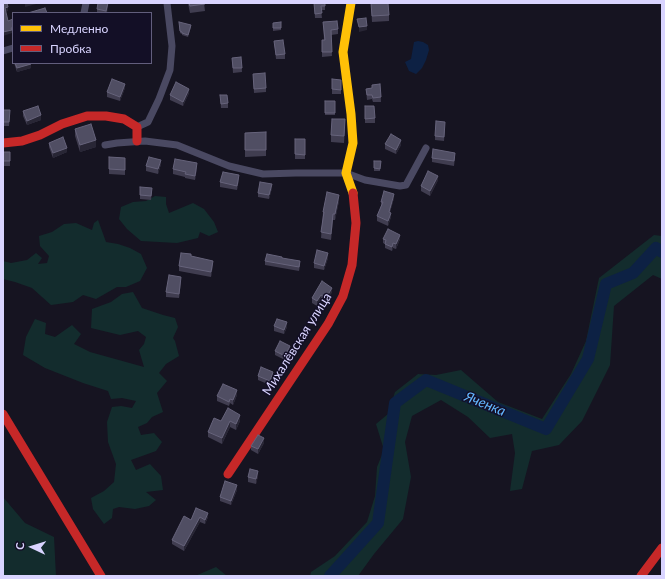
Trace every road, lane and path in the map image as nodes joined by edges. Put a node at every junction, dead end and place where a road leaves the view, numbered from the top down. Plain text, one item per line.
1 (167, 3) edge
2 (351, 3) edge
3 (137, 127) junction
4 (137, 141) junction
5 (3, 142) edge
6 (105, 145) dead end
7 (426, 148) dead end
8 (346, 173) junction
9 (3, 414) edge
10 (228, 474) dead end
11 (662, 548) edge
12 (101, 576) edge
13 (641, 576) edge

1 - 3 street
2 - 8 street
3 - 4 street
3 - 5 street
4 - 6 street
4 - 8 street
7 - 8 street
8 - 10 street, Михалёвская улица
9 - 12 street
11 - 13 street

